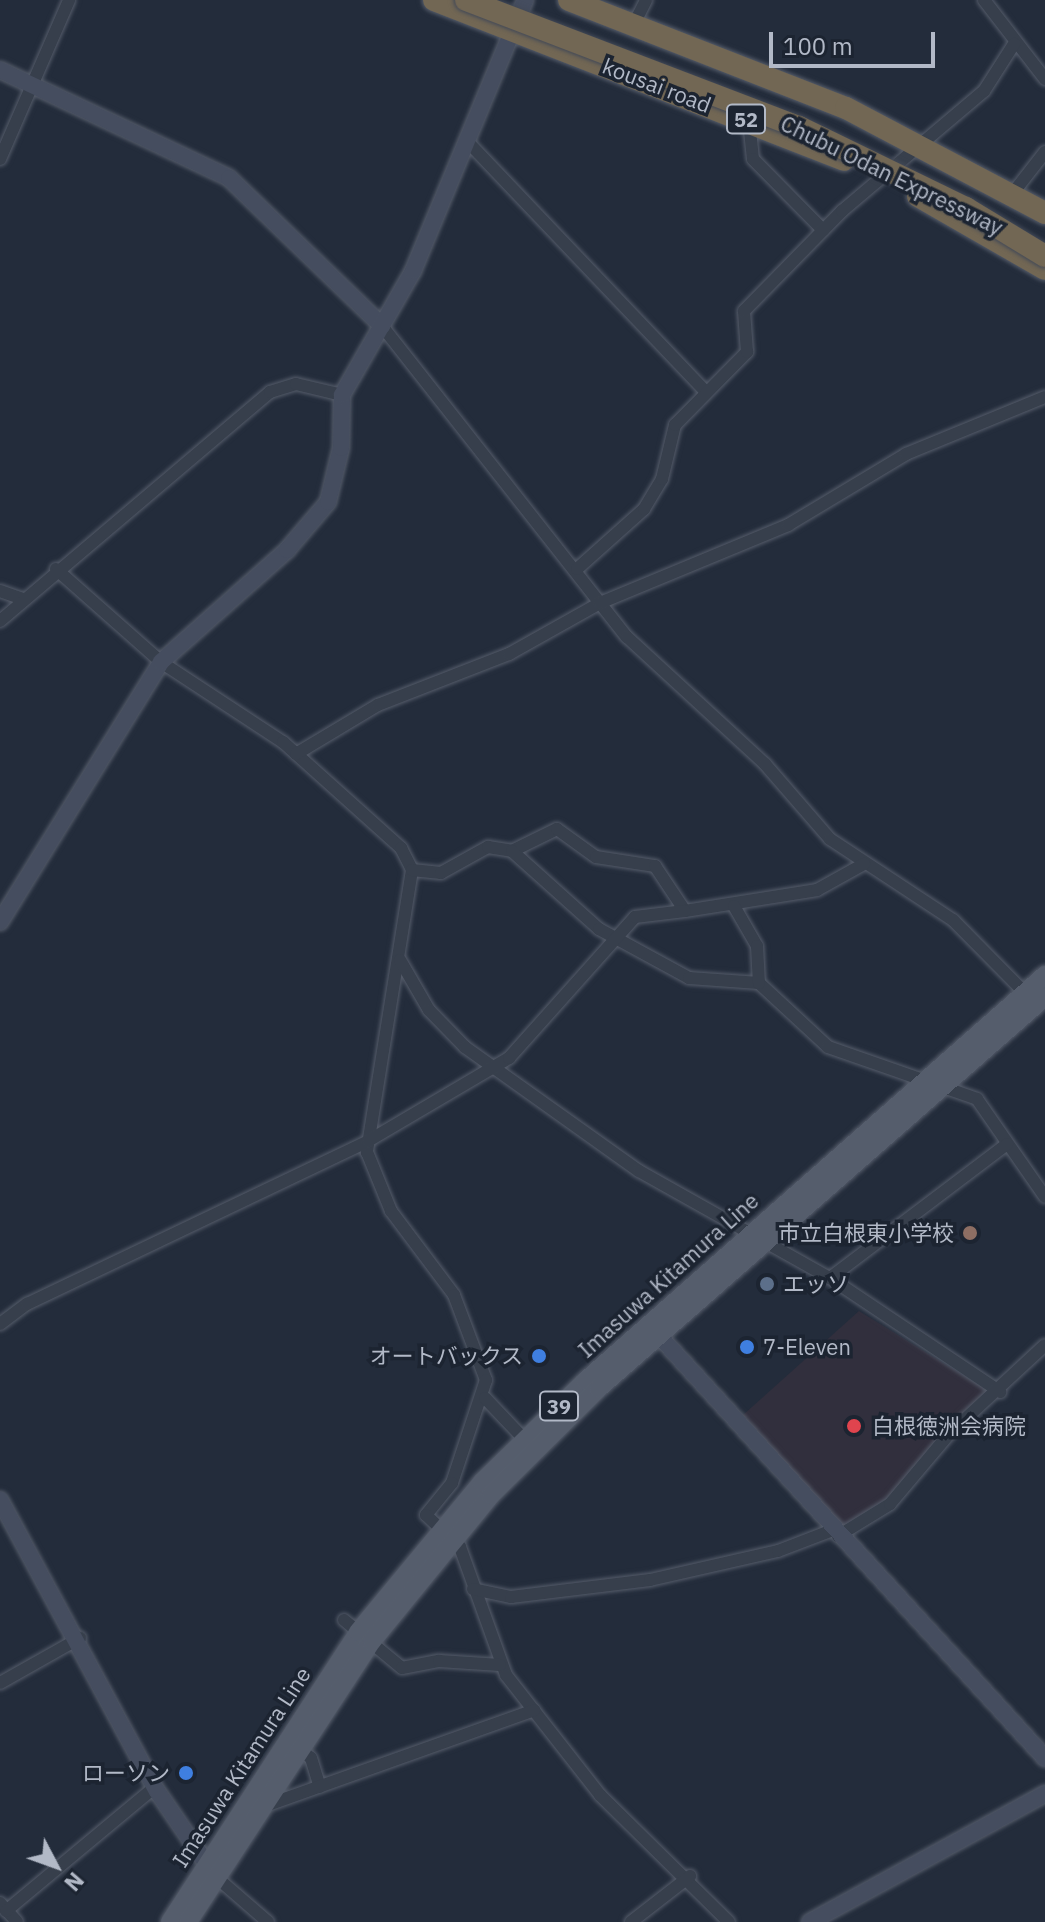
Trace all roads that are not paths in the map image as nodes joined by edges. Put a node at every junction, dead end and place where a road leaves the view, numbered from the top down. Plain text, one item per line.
1 (69, 0) edge
2 (434, 0) edge
3 (466, 0) edge
4 (488, 0) edge
5 (525, 0) edge
6 (569, 0) edge
7 (644, 0) edge
8 (984, 0) edge
9 (634, 24) junction
10 (513, 30) junction
11 (1014, 44) junction
12 (0, 70) edge
13 (1045, 79) edge
14 (31, 89) junction
15 (749, 121) junction
16 (466, 140) junction
17 (920, 142) junction
18 (1045, 152) edge
19 (0, 159) edge
20 (881, 177) junction
21 (1013, 193) junction
22 (1045, 213) edge
23 (823, 230) junction
24 (1045, 247) edge
25 (1045, 256) edge
26 (1045, 269) edge
27 (382, 326) junction
28 (705, 391) junction
29 (342, 395) junction
30 (1045, 397) edge
31 (56, 569) junction
32 (577, 569) junction
33 (0, 591) edge
34 (23, 599) junction
35 (600, 603) junction
36 (0, 621) edge
37 (161, 662) junction
38 (296, 754) junction
39 (512, 851) junction
40 (864, 864) junction
41 (412, 870) junction
42 (734, 906) junction
43 (685, 911) junction
44 (0, 922) edge
45 (614, 935) junction
46 (400, 960) junction
47 (1045, 975) edge
48 (759, 983) junction
49 (1038, 1002) edge
50 (494, 1067) junction
51 (932, 1084) junction
52 (368, 1141) junction
53 (1007, 1144) junction
54 (1045, 1197) edge
55 (759, 1236) junction
56 (830, 1278) junction
57 (0, 1324) edge
58 (654, 1330) junction
59 (1045, 1345) edge
60 (1000, 1392) junction
61 (485, 1398) junction
62 (524, 1439) junction
63 (0, 1500) edge
64 (446, 1533) junction
65 (836, 1533) junction
66 (473, 1589) junction
67 (344, 1620) dead end
68 (365, 1637) junction
69 (80, 1638) junction
70 (500, 1665) junction
71 (0, 1683) edge
72 (534, 1710) junction
73 (298, 1748) junction
74 (1045, 1758) edge
75 (155, 1787) junction
76 (320, 1787) junction
77 (1045, 1794) edge
78 (262, 1807) junction
79 (211, 1870) junction
80 (690, 1876) junction
81 (3, 1907) edge
82 (17, 1922) edge
83 (170, 1922) edge
84 (188, 1922) edge
85 (268, 1922) edge
86 (631, 1922) edge
87 (729, 1922) edge
88 (810, 1922) edge

1 - 14 street
2 - 10 highway, kousai road / 52
3 - 25 highway, Chubu Odan Expressway, bridge
4 - 24 highway, Chubu Odan Expressway, bridge
5 - 10 street
6 - 9 highway, 52
7 - 9 street
8 - 11 street
9 - 17 highway, 52
10 - 15 highway, kousai road / 52
10 - 16 street
11 - 13 street
11 - 17 street
12 - 14 street
14 - 19 street
14 - 27 street
15 - 20 highway, kousai road / 52
15 - 23 street
16 - 27 street
16 - 28 street
17 - 20 street
17 - 21 highway, 52
18 - 21 street
20 - 23 street
20 - 26 highway, kousai road / 52
21 - 22 highway, 52
23 - 28 street
27 - 29 street
27 - 32 street
28 - 32 street
29 - 31 street
29 - 37 street
30 - 35 street
31 - 34 street
31 - 37 street
32 - 35 street
33 - 34 street
34 - 36 street
35 - 38 street
35 - 40 street
37 - 38 street
37 - 44 street
38 - 41 street
39 - 41 street
39 - 43 street
39 - 45 street
40 - 42 street
40 - 49 street
41 - 46 street
42 - 43 street
42 - 48 street
43 - 45 street
45 - 48 street
45 - 50 street
46 - 50 street
46 - 52 street
47 - 49 main road, Imasuwa Kitamura Line / 39
48 - 51 street
49 - 51 main road, Imasuwa Kitamura Line / 39
50 - 52 street
50 - 55 street
51 - 53 street
51 - 55 main road, Imasuwa Kitamura Line / 39
52 - 57 street
52 - 61 street
53 - 54 street
53 - 56 street
55 - 56 street
55 - 58 main road, Imasuwa Kitamura Line / 39
56 - 60 street
58 - 62 main road, Imasuwa Kitamura Line / 39
58 - 64 main road, Imasuwa Kitamura Line / 39
58 - 65 street
59 - 60 street
60 - 65 street
61 - 62 street
61 - 64 street
62 - 64 main road, Imasuwa Kitamura Line / 39
63 - 69 street
64 - 66 street
64 - 68 main road, Imasuwa Kitamura Line / 39
65 - 66 street
65 - 74 street
66 - 70 street
67 - 68 street
68 - 70 street
68 - 73 main road, Imasuwa Kitamura Line / 39
68 - 79 main road, Imasuwa Kitamura Line / 39
69 - 71 street
69 - 75 street
70 - 72 street
72 - 76 street
72 - 80 street
73 - 76 street
73 - 78 main road, Imasuwa Kitamura Line / 39
75 - 79 street
75 - 81 street
76 - 78 street
77 - 88 street
78 - 79 main road, Imasuwa Kitamura Line / 39
79 - 83 main road, Imasuwa Kitamura Line / 39
79 - 84 main road, Imasuwa Kitamura Line / 39
79 - 85 street
80 - 86 street
80 - 87 street
81 - 82 street

